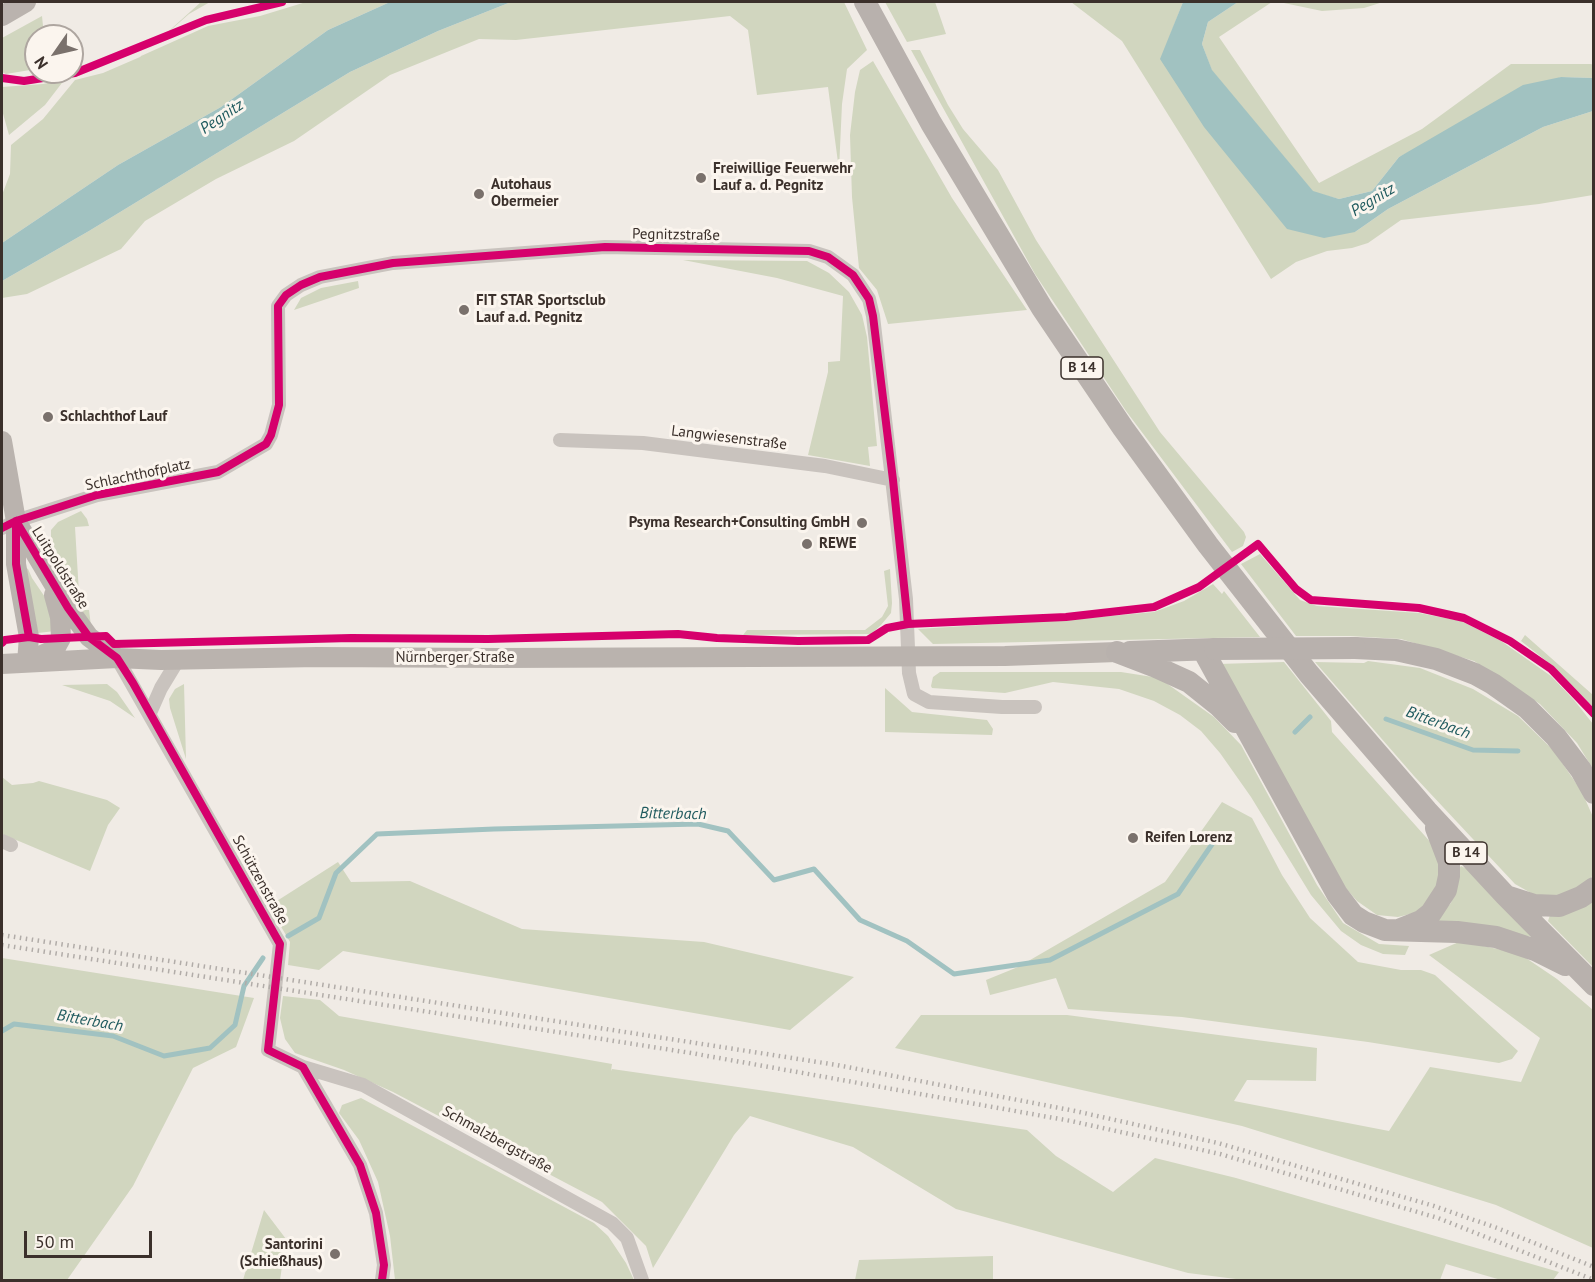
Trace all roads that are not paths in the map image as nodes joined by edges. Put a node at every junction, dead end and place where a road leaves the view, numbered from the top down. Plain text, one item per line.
1 (26, 2) edge
2 (865, 2) edge
3 (2, 16) edge
4 (272, 435) joint
5 (560, 440) dead end
6 (2, 441) edge
7 (893, 480) junction
8 (9, 524) edge
9 (51, 578) junction
10 (1209, 650) junction
11 (1117, 652) junction
12 (909, 656) junction
13 (117, 658) junction
14 (178, 660) junction
15 (27, 662) junction
16 (2, 664) edge
17 (1035, 707) dead end
18 (150, 713) junction
19 (1256, 746) junction
20 (1593, 793) edge
21 (1427, 811) junction
22 (1593, 888) edge
23 (1505, 895) junction
24 (1394, 930) junction
25 (1587, 978) edge
26 (303, 1067) junction
27 (382, 1281) edge
28 (642, 1281) edge

1 - 3 main road
2 - 21 main road, B 14
4 - 7 street, Pegnitzstraße
4 - 8 street, Schlachthofplatz
5 - 7 street, Langwiesenstraße
6 - 8 main road, Luitpoldstraße
7 - 12 street, Pegnitzstraße
8 - 9 main road, Luitpoldstraße
8 - 15 main road, Luitpoldstraße
9 - 13 main road, Luitpoldstraße
9 - 15 main road, Luitpoldstraße
10 - 11 main road
10 - 19 main road
10 - 20 main road, bridge
11 - 12 main road, Nürnberger Straße
11 - 19 main road
12 - 14 main road, Nürnberger Straße
12 - 17 street
13 - 14 main road, Nürnberger Straße
13 - 15 main road, Nürnberger Straße
13 - 18 street, Schützenstraße
14 - 18 street
15 - 16 main road, Nürnberger Straße
18 - 26 street, Schützenstraße
19 - 24 main road
21 - 23 main road, B 14
21 - 24 main road
22 - 23 main road
23 - 25 main road, B 14
24 - 25 main road
26 - 27 street
26 - 28 street, Schmalzbergstraße

